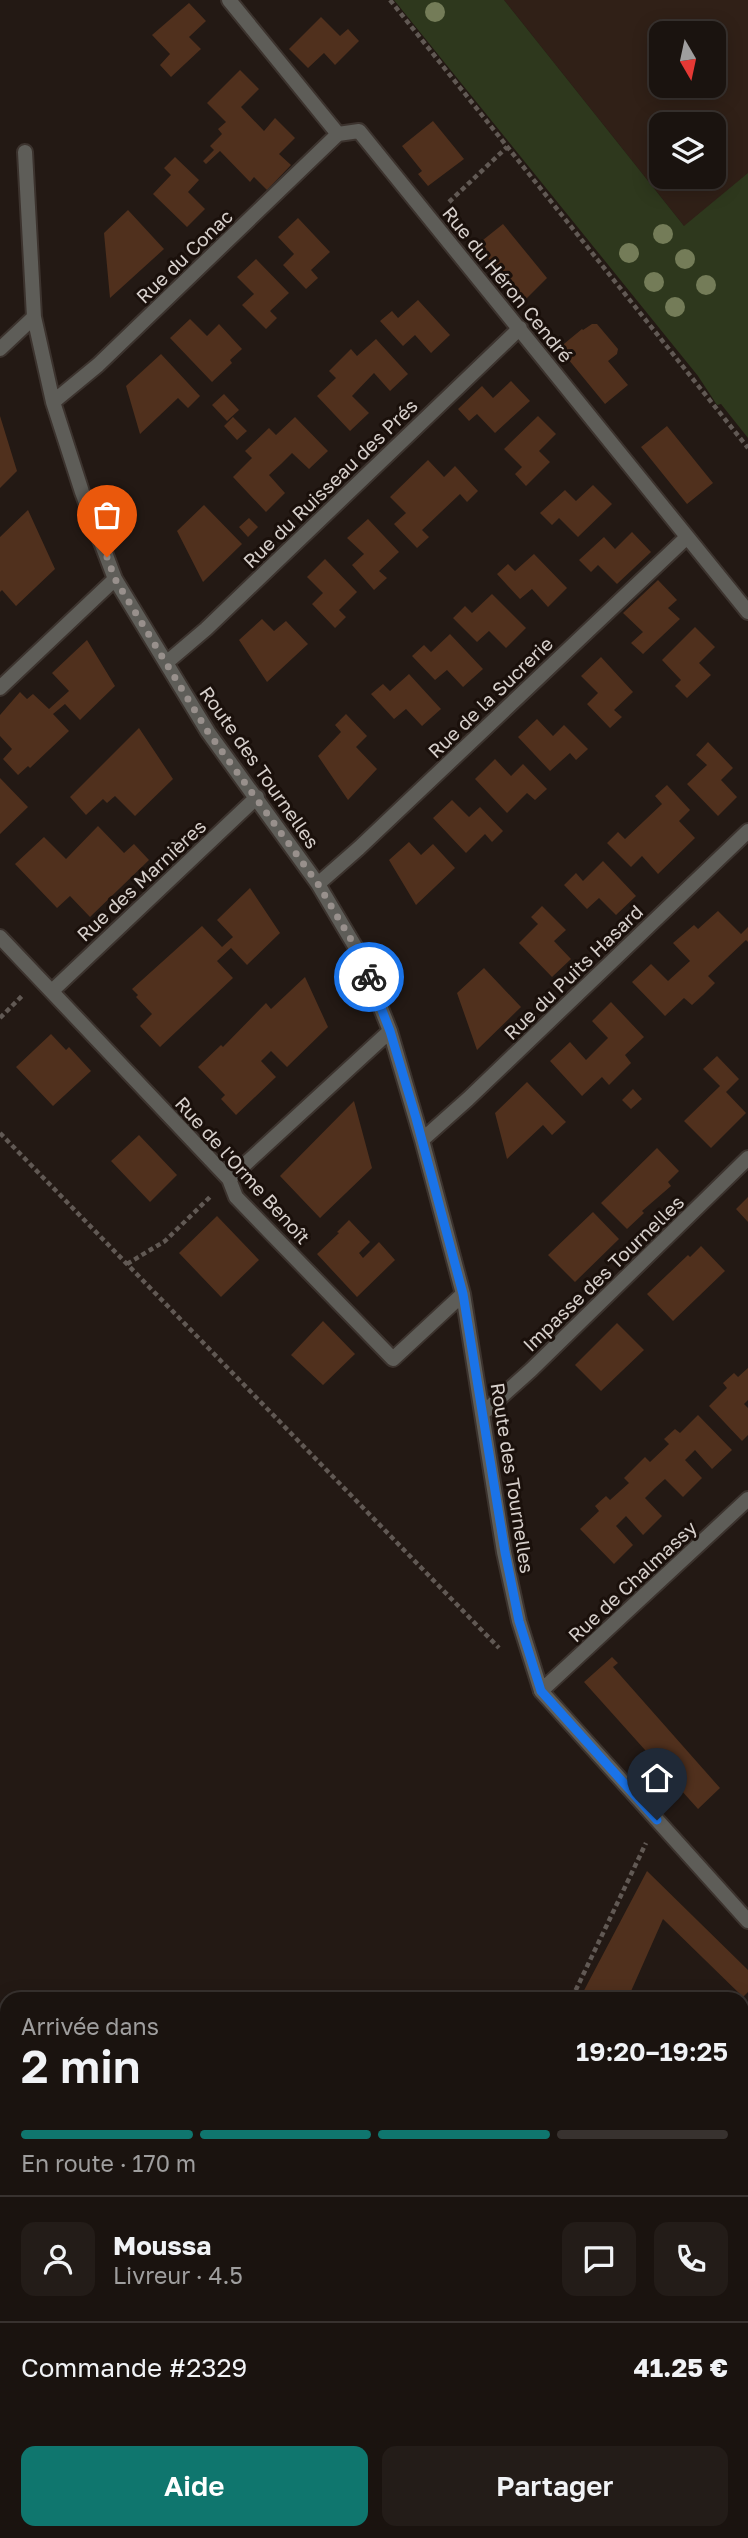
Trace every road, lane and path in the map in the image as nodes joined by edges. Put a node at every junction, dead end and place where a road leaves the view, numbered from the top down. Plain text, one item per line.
1 (229, 0) edge
2 (390, 0) edge
3 (338, 134) junction
4 (507, 147) junction
5 (25, 152) dead end
6 (432, 219) junction
7 (34, 317) junction
8 (520, 328) junction
9 (0, 349) edge
10 (53, 402) junction
11 (748, 448) edge
12 (687, 537) junction
13 (115, 579) junction
14 (748, 612) edge
15 (166, 663) junction
16 (0, 688) edge
17 (257, 797) junction
18 (748, 831) edge
19 (318, 884) junction
20 (0, 937) edge
21 (52, 991) junction
22 (390, 1031) junction
23 (0, 1133) edge
24 (422, 1140) junction
25 (748, 1158) edge
26 (229, 1179) junction
27 (127, 1264) junction
28 (463, 1294) junction
29 (483, 1413) junction
30 (748, 1499) edge
31 (503, 1651) dead end
32 (541, 1691) junction
33 (657, 1820) junction
34 (748, 1921) edge
35 (575, 1992) edge

1 - 3 street
2 - 4 path
3 - 6 street, Rue du Héron Cendré
3 - 10 street, Rue du Conac
4 - 6 path
4 - 11 path
5 - 7 street, Route des Tournelles
6 - 8 street, Rue du Héron Cendré
7 - 9 street
7 - 10 street, Route des Tournelles
8 - 12 street, Rue du Héron Cendré
8 - 15 street, Rue du Ruisseau des Prés
10 - 13 street, Route des Tournelles
12 - 14 street, Rue du Héron Cendré
12 - 19 street, Rue de la Sucrerie
13 - 15 street, Route des Tournelles
13 - 16 street
15 - 17 street, Route des Tournelles
17 - 19 street, Route des Tournelles
17 - 21 street, Rue des Marnières
18 - 24 street, Rue du Puits Hasard
19 - 22 street, Route des Tournelles
20 - 21 street, Rue de l'Orme Benoît
21 - 26 street, Rue de l'Orme Benoît
22 - 24 street, Route des Tournelles
22 - 26 street
23 - 27 path
24 - 28 street, Route des Tournelles
25 - 29 street, Impasse des Tournelles
26 - 27 path
26 - 28 street, Rue de l'Orme Benoît
27 - 31 path
28 - 29 street, Route des Tournelles
29 - 32 street, Route des Tournelles
30 - 32 street, Rue de Chalmassy
32 - 33 street
33 - 34 street
33 - 35 path

